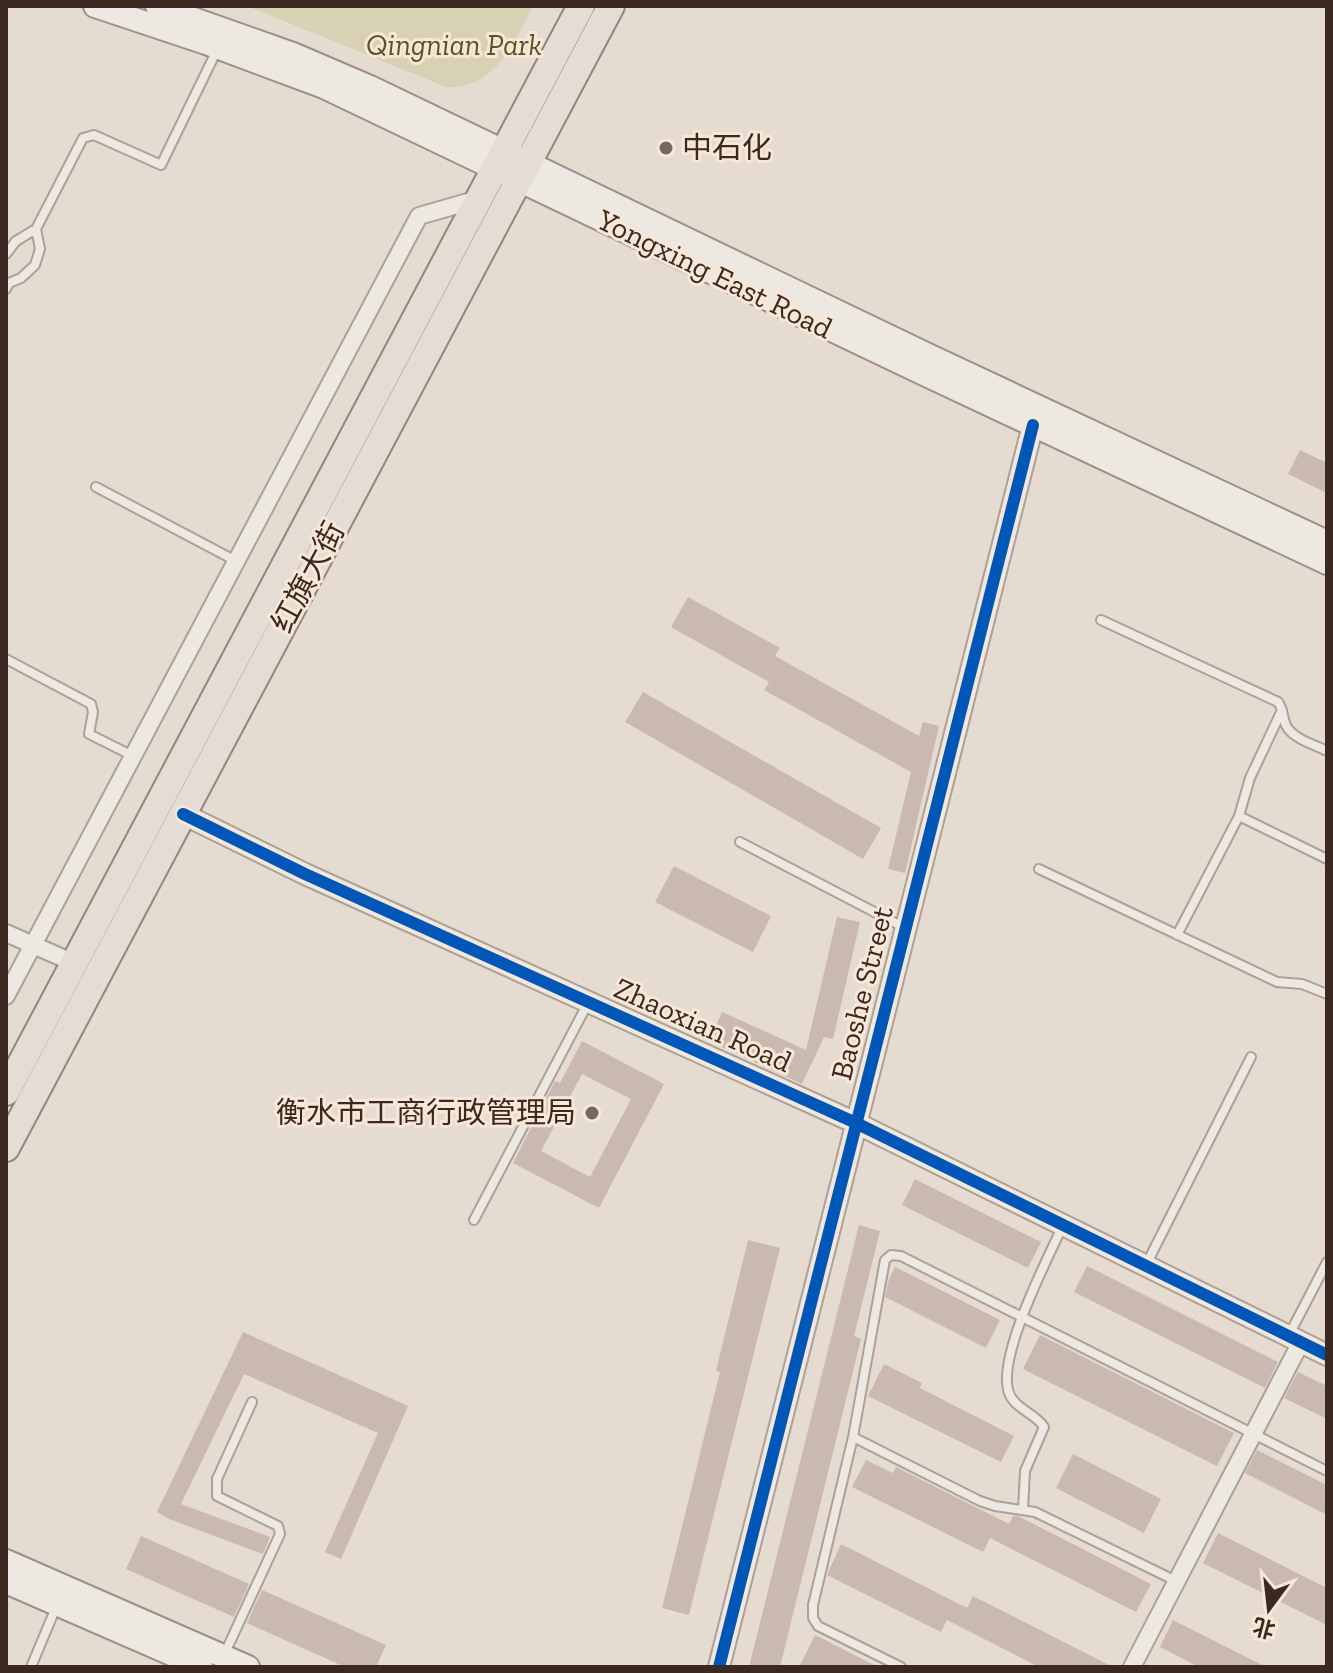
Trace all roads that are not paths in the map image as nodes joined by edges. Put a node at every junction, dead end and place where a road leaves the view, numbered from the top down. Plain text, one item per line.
1 (95, 6) edge
2 (157, 6) edge
3 (581, 6) edge
4 (611, 6) edge
5 (219, 47) junction
6 (499, 160) junction
7 (523, 171) junction
8 (478, 199) junction
9 (36, 229) junction
10 (6, 254) edge
11 (7, 282) edge
12 (1033, 425) junction
13 (96, 487) dead end
14 (1327, 542) edge
15 (236, 561) junction
16 (1327, 563) edge
17 (1101, 620) dead end
18 (6, 659) edge
19 (1282, 710) junction
20 (1327, 751) edge
21 (133, 756) junction
22 (183, 814) junction
23 (1239, 816) junction
24 (740, 842) dead end
25 (1327, 859) edge
26 (1039, 869) dead end
27 (906, 928) junction
28 (6, 933) edge
29 (1177, 935) junction
30 (33, 945) junction
31 (74, 963) junction
32 (1327, 994) edge
33 (6, 996) edge
34 (589, 1001) junction
35 (1251, 1057) dead end
36 (6, 1092) edge
37 (856, 1123) junction
38 (6, 1148) edge
39 (474, 1220) dead end
40 (1064, 1225) junction
41 (1327, 1262) edge
42 (1145, 1266) junction
43 (1023, 1318) junction
44 (1294, 1339) junction
45 (1327, 1355) edge
46 (252, 1402) dead end
47 (1253, 1434) junction
48 (853, 1437) junction
49 (1327, 1471) edge
50 (1023, 1509) junction
51 (6, 1561) edge
52 (1176, 1581) junction
53 (6, 1582) edge
54 (57, 1604) junction
55 (224, 1656) junction
56 (31, 1667) edge
57 (201, 1667) edge
58 (248, 1667) edge
59 (719, 1667) edge
60 (901, 1667) edge
61 (1132, 1667) edge

1 - 5 main road, Yongxing East Road
2 - 6 main road, Yongxing East Road
3 - 6 main road, 红旗大街
4 - 7 main road, 红旗大街
5 - 6 main road, Yongxing East Road
5 - 9 lane
6 - 7 main road, Yongxing East Road
6 - 8 main road, 红旗大街
7 - 12 main road, Yongxing East Road
7 - 14 main road, Yongxing East Road
7 - 22 main road, 红旗大街
8 - 15 street
8 - 31 main road, 红旗大街
9 - 10 lane
9 - 11 lane
12 - 16 main road, Yongxing East Road
12 - 27 street, Baoshe Street
13 - 15 lane
15 - 21 street
17 - 19 lane
18 - 21 lane
19 - 20 lane
19 - 23 lane
21 - 30 street
22 - 34 street, Zhaoxian Road
22 - 38 main road, 红旗大街
23 - 25 lane
23 - 29 lane
24 - 27 lane
26 - 29 lane
27 - 37 street, Baoshe Street
28 - 30 street
29 - 32 lane
30 - 31 street
30 - 33 street
31 - 36 main road, 红旗大街
34 - 37 street, Zhaoxian Road
34 - 39 lane
35 - 42 lane
37 - 40 street, Zhaoxian Road
37 - 59 street, Baoshe Street
40 - 42 street, Zhaoxian Road
40 - 43 lane
41 - 44 lane
42 - 44 street, Zhaoxian Road
43 - 47 lane
43 - 48 lane
43 - 50 lane
44 - 45 street, Zhaoxian Road
44 - 47 street
46 - 55 lane
47 - 49 lane
47 - 52 street
48 - 50 lane
48 - 60 lane
50 - 52 lane
51 - 55 main road
52 - 61 street
53 - 54 main road
54 - 56 lane
54 - 57 main road
55 - 58 main road

